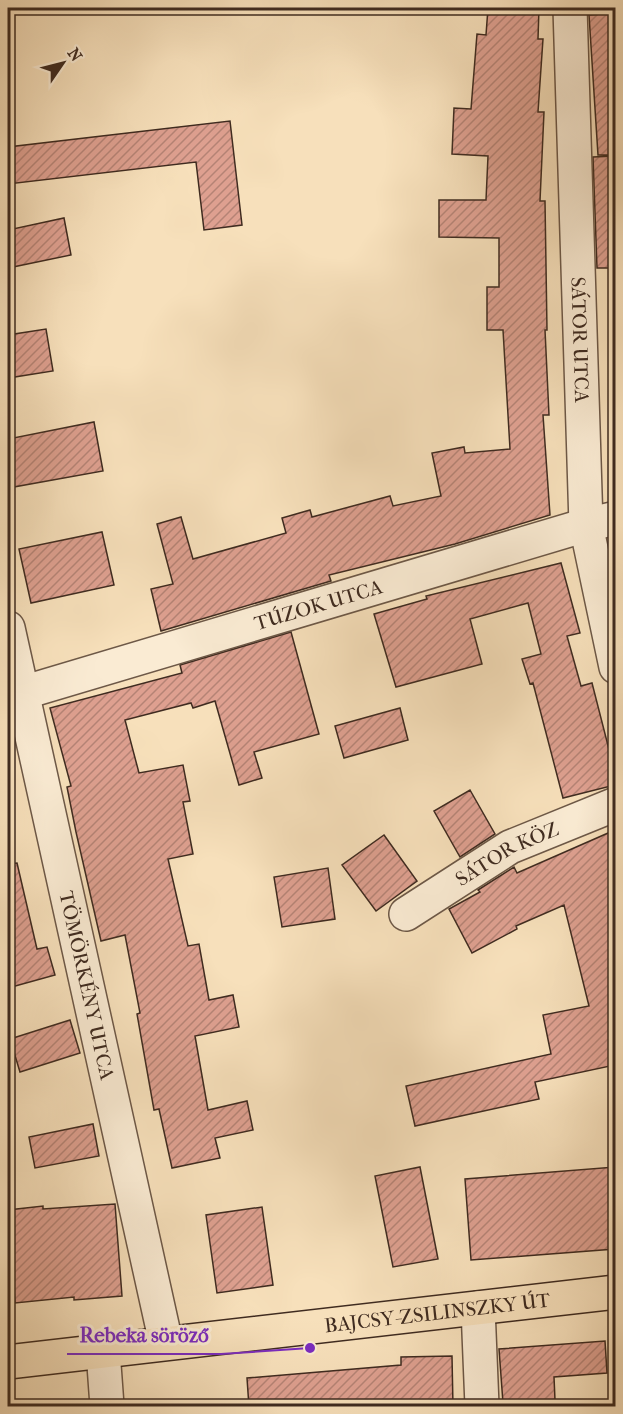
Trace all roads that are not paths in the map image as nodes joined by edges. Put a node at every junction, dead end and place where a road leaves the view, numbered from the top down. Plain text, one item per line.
1 (570, 8) edge
2 (601, 521) edge
3 (8, 628) edge
4 (615, 667) edge
5 (22, 693) junction
6 (615, 804) edge
7 (406, 914) dead end
8 (615, 1292) edge
9 (478, 1308) junction
10 (166, 1343) junction
11 (103, 1351) junction
12 (8, 1362) edge
13 (107, 1407) edge
14 (482, 1407) edge

1 - 2 street, SÁTOR UTCA
2 - 4 street, SÁTOR UTCA
2 - 5 street, TÚZOK UTCA
3 - 5 street, TÖMÖRKÉNY UTCA
5 - 10 street, TÖMÖRKÉNY UTCA
6 - 7 street, SÁTOR KÖZ
8 - 9 main road, BAJCSY-ZSILINSZKY ÚT
9 - 10 main road, BAJCSY-ZSILINSZKY ÚT
9 - 14 street
10 - 11 main road, BAJCSY-ZSILINSZKY ÚT
11 - 12 main road, BAJCSY-ZSILINSZKY ÚT
11 - 13 street

